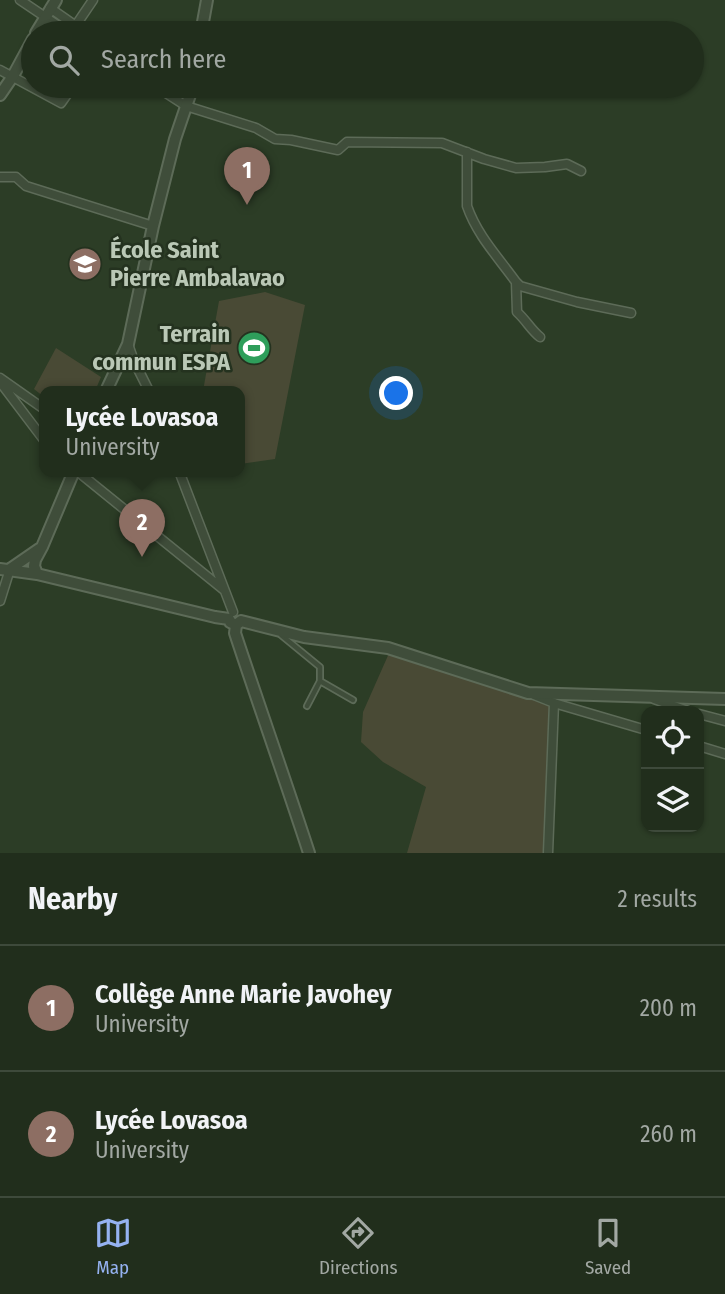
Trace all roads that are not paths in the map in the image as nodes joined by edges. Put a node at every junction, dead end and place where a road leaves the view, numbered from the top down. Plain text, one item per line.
1 (20, 0) edge
2 (93, 0) edge
3 (206, 0) edge
4 (50, 8) edge
5 (62, 21) edge
6 (79, 21) edge
7 (203, 21) edge
8 (21, 61) edge
9 (0, 70) edge
10 (13, 76) junction
11 (21, 80) edge
12 (0, 95) edge
13 (174, 98) edge
14 (189, 98) edge
15 (186, 106) junction
16 (467, 152) junction
17 (581, 171) dead end
18 (0, 177) edge
19 (153, 226) junction
20 (516, 282) junction
21 (631, 313) dead end
22 (540, 338) dead end
23 (128, 344) junction
24 (0, 380) edge
25 (108, 386) edge
26 (147, 386) edge
27 (39, 406) edge
28 (39, 433) edge
29 (73, 477) edge
30 (83, 477) edge
31 (181, 477) edge
32 (42, 547) junction
33 (5, 569) edge
34 (37, 574) junction
35 (224, 590) junction
36 (0, 601) edge
37 (235, 619) junction
38 (275, 630) junction
39 (320, 681) junction
40 (528, 693) junction
41 (648, 697) junction
42 (725, 699) edge
43 (353, 700) dead end
44 (554, 703) junction
45 (307, 706) dead end
46 (674, 706) edge
47 (704, 715) edge
48 (725, 721) edge
49 (641, 729) edge
50 (704, 748) edge
51 (725, 754) edge
52 (309, 853) edge
53 (548, 853) edge

1 - 4 street
2 - 6 street
3 - 7 street
4 - 5 street
8 - 10 street
9 - 10 street
10 - 11 street
10 - 12 street
13 - 15 street
14 - 15 street
15 - 16 street
15 - 19 street
16 - 17 street
16 - 20 street
18 - 19 street
19 - 23 street
20 - 21 street
20 - 22 street
23 - 25 street
23 - 26 street
24 - 27 street
24 - 28 street
29 - 32 street
30 - 35 street
31 - 35 street
32 - 33 street
32 - 34 street
33 - 34 street
33 - 36 street
34 - 37 street
35 - 37 street
37 - 38 street
37 - 52 street
38 - 39 lane
38 - 40 street
39 - 43 lane
39 - 45 lane
40 - 41 street
40 - 44 street
41 - 42 street
41 - 46 street
44 - 49 street
44 - 53 street
47 - 48 street
50 - 51 street

